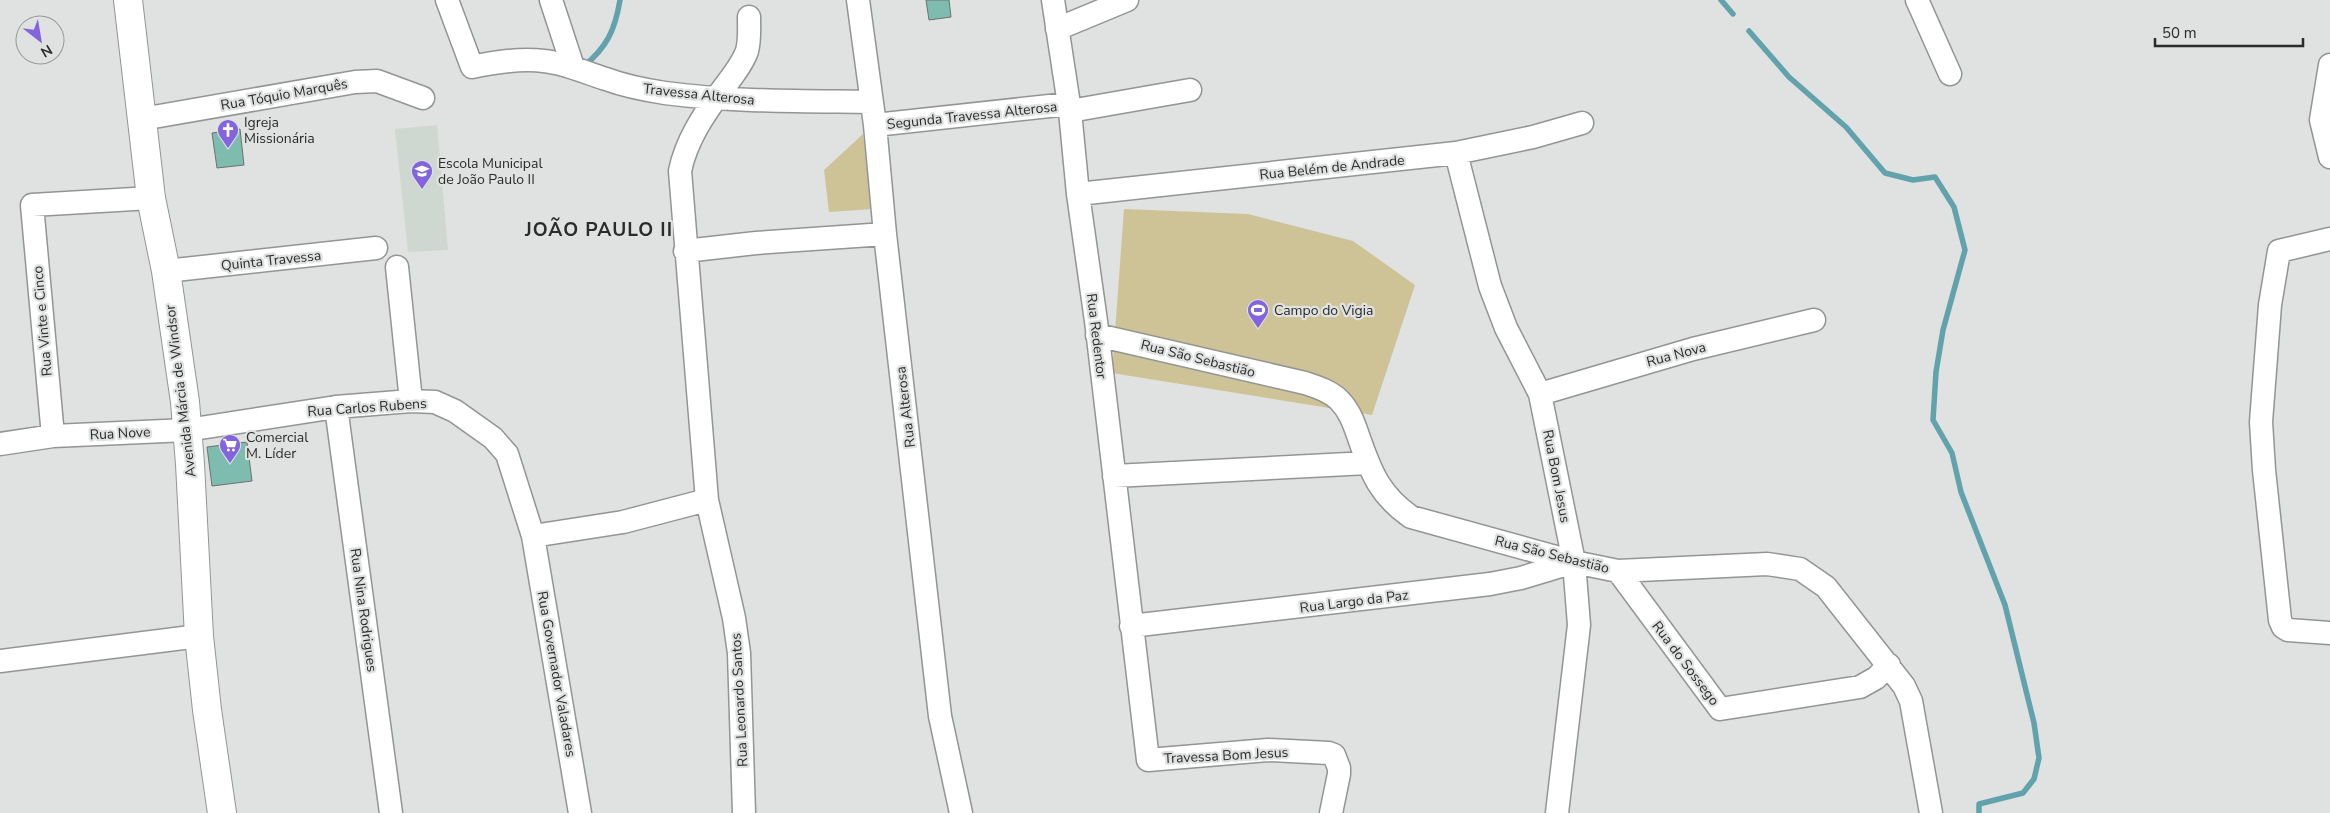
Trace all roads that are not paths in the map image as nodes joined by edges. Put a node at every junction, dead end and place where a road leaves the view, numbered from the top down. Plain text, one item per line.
1 (128, 0) edge
2 (447, 0) edge
3 (551, 0) edge
4 (858, 0) edge
5 (1053, 0) edge
6 (1127, 0) edge
7 (1917, 0) edge
8 (750, 17) dead end
9 (1057, 29) junction
10 (2330, 65) edge
11 (573, 67) junction
12 (1950, 74) dead end
13 (1190, 90) dead end
14 (423, 98) dead end
15 (715, 99) junction
16 (871, 102) junction
17 (1069, 108) junction
18 (142, 119) junction
19 (1582, 123) dead end
20 (875, 125) junction
21 (1456, 153) junction
22 (2330, 156) edge
23 (1078, 194) junction
24 (151, 198) junction
25 (885, 234) junction
26 (2330, 239) edge
27 (376, 248) dead end
28 (685, 251) junction
29 (397, 267) dead end
30 (166, 271) junction
31 (1814, 320) dead end
32 (1098, 336) junction
33 (1540, 394) junction
34 (411, 401) junction
35 (336, 407) junction
36 (188, 430) junction
37 (53, 436) junction
38 (0, 444) edge
39 (1368, 463) junction
40 (1114, 476) junction
41 (707, 500) junction
42 (533, 536) junction
43 (1574, 562) junction
44 (1618, 571) junction
45 (1131, 626) junction
46 (2330, 633) edge
47 (199, 636) junction
48 (0, 661) edge
49 (1889, 665) junction
50 (1148, 760) joint
51 (222, 813) edge
52 (391, 813) edge
53 (580, 813) edge
54 (744, 813) edge
55 (960, 813) edge
56 (1331, 813) edge
57 (1557, 813) edge
58 (1931, 813) edge

1 - 18 street, Avenida Márcia de Windsor
2 - 11 street, Travessa Alterosa
3 - 11 street
4 - 16 street, Rua Alterosa
5 - 9 street, Rua Redentor
6 - 9 street
7 - 12 street
8 - 15 street, Rua Leonardo Santos
9 - 17 street, Rua Redentor
10 - 22 street
11 - 15 street, Travessa Alterosa
13 - 17 street, Segunda Travessa Alterosa
14 - 18 street, Rua Tóquio Marquês
15 - 16 street, Travessa Alterosa
15 - 28 street, Rua Leonardo Santos
16 - 20 street, Rua Alterosa
17 - 20 street, Segunda Travessa Alterosa
17 - 23 street, Rua Redentor
18 - 24 street, Avenida Márcia de Windsor
19 - 21 street, Rua Belém de Andrade
20 - 25 street, Rua Alterosa
21 - 23 street, Rua Belém de Andrade
21 - 33 street, Rua Bom Jesus
23 - 32 street, Rua Redentor
24 - 30 street, Avenida Márcia de Windsor
24 - 37 street, Rua Vinte e Cinco
25 - 28 street
25 - 55 street, Rua Alterosa
26 - 46 street
27 - 30 street, Quinta Travessa
28 - 41 street, Rua Leonardo Santos
29 - 34 street
30 - 36 street, Avenida Márcia de Windsor
31 - 33 street, Rua Nova
32 - 39 street, Rua São Sebastião
32 - 40 street, Rua Redentor
33 - 43 street, Rua Bom Jesus
34 - 35 street, Rua Carlos Rubens
34 - 42 street, Rua Carlos Rubens
35 - 36 street, Rua Carlos Rubens
35 - 52 street, Rua Nina Rodrigues
36 - 37 street, Rua Nove
36 - 47 street, Avenida Márcia de Windsor
37 - 38 street, Rua Nove
39 - 40 street
39 - 43 street, Rua São Sebastião
40 - 45 street, Rua Redentor
41 - 42 street
41 - 54 street, Rua Leonardo Santos
42 - 53 street, Rua Governador Valadares
43 - 44 street, Rua São Sebastião
43 - 45 street, Rua Largo da Paz
43 - 57 street, Rua Bom Jesus
44 - 49 street, Rua São Sebastião
44 - 49 street, Rua do Sossego
45 - 50 street, Rua Redentor
47 - 48 street
47 - 51 street, Avenida Márcia de Windsor
49 - 58 street, Rua São Sebastião
50 - 56 street, Travessa Bom Jesus

